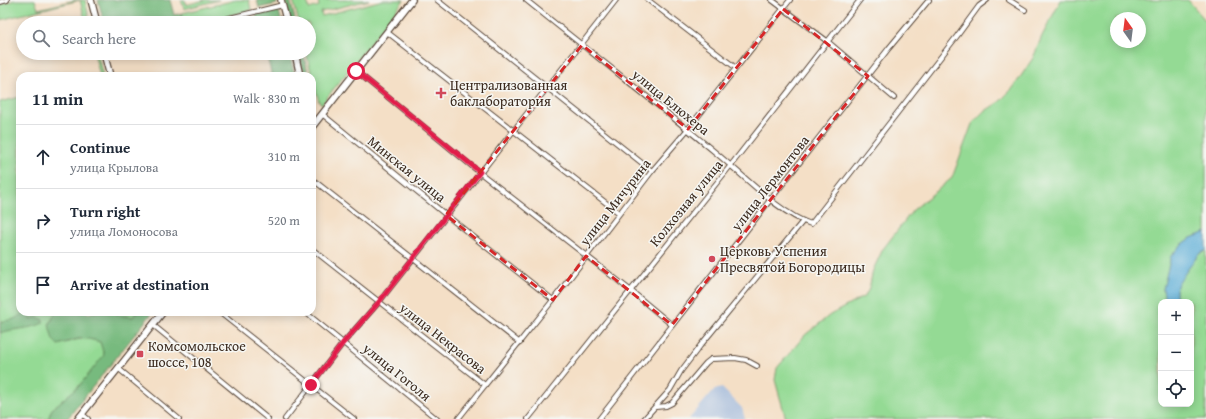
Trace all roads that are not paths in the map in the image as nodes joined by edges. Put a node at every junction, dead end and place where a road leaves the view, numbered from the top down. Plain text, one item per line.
1 (6, 0) edge
2 (91, 0) edge
3 (412, 0) edge
4 (437, 0) edge
5 (526, 0) edge
6 (616, 0) edge
7 (648, 0) edge
8 (772, 0) edge
9 (790, 0) edge
10 (860, 0) edge
11 (929, 0) edge
12 (987, 0) edge
13 (1009, 0) edge
14 (0, 2) edge
15 (282, 2) edge
16 (783, 9) junction
17 (1025, 10) dead end
18 (94, 16) edge
19 (233, 16) edge
20 (285, 16) edge
21 (387, 32) junction
22 (827, 41) junction
23 (582, 45) junction
24 (106, 60) edge
25 (297, 60) edge
26 (736, 68) junction
27 (356, 71) junction
28 (109, 72) edge
29 (299, 72) edge
30 (868, 76) junction
31 (548, 88) junction
32 (894, 98) dead end
33 (322, 114) junction
34 (316, 121) edge
35 (688, 129) junction
36 (512, 130) junction
37 (731, 165) junction
38 (652, 170) junction
39 (480, 172) junction
40 (316, 182) edge
41 (771, 199) junction
42 (619, 213) junction
43 (446, 216) junction
44 (803, 221) junction
45 (316, 252) edge
46 (586, 256) junction
47 (412, 258) junction
48 (630, 290) junction
49 (553, 300) junction
50 (379, 302) junction
51 (160, 316) edge
52 (225, 316) edge
53 (310, 316) edge
54 (153, 325) junction
55 (672, 325) junction
56 (343, 343) junction
57 (520, 343) junction
58 (757, 366) dead end
59 (118, 369) junction
60 (311, 385) junction
61 (485, 385) junction
62 (656, 407) junction
63 (79, 417) edge
64 (88, 419) edge
65 (179, 419) edge
66 (268, 419) edge
67 (286, 419) edge
68 (354, 419) edge
69 (437, 419) edge
70 (458, 419) edge
71 (528, 419) edge
72 (599, 419) edge
73 (644, 419) edge

1 - 14 street
2 - 18 main road
3 - 21 main road
4 - 31 street
5 - 23 street, улица Блюхера
6 - 23 street
7 - 26 street
8 - 16 street
9 - 16 street, улица Мичурина
10 - 22 street, Колхозная улица
11 - 30 street, улица Лермонтова
12 - 44 street
13 - 17 street
15 - 19 street
15 - 20 main road
16 - 22 street
16 - 26 street, улица Мичурина
21 - 27 main road
21 - 36 street
22 - 30 street
22 - 37 street, Колхозная улица
23 - 31 street
23 - 35 street, улица Блюхера
24 - 28 main road
25 - 29 main road
26 - 35 street, улица Мичурина
27 - 33 main road
27 - 39 street
30 - 32 street
30 - 41 street, улица Лермонтова
31 - 36 street
31 - 38 street
33 - 34 main road
33 - 43 street, Минская улица
35 - 37 street, улица Блюхера
35 - 38 street, улица Мичурина
36 - 39 street
36 - 42 street
37 - 41 street, улица Блюхера
37 - 48 street, Колхозная улица
38 - 42 street, улица Мичурина
39 - 43 street
39 - 46 street
40 - 47 street
41 - 44 street, улица Блюхера
41 - 55 street, улица Лермонтова
42 - 46 street, улица Мичурина
43 - 47 street
43 - 49 street, Минская улица
44 - 62 street
45 - 50 street, улица Некрасова
46 - 48 street
46 - 49 street, улица Мичурина
47 - 50 street
47 - 57 street
48 - 55 street
48 - 71 street, Колхозная улица
49 - 57 street, улица Мичурина
50 - 56 street
50 - 61 street, улица Некрасова
51 - 54 main road
52 - 60 street
53 - 56 street, улица Гоголя
54 - 59 main road
54 - 66 street
55 - 72 street, улица Лермонтова
56 - 60 street
56 - 69 street, улица Гоголя
57 - 61 street, улица Мичурина
58 - 62 street
59 - 63 main road
59 - 65 street
60 - 67 street
60 - 68 street
61 - 70 street, улица Мичурина
62 - 73 street
63 - 64 street

